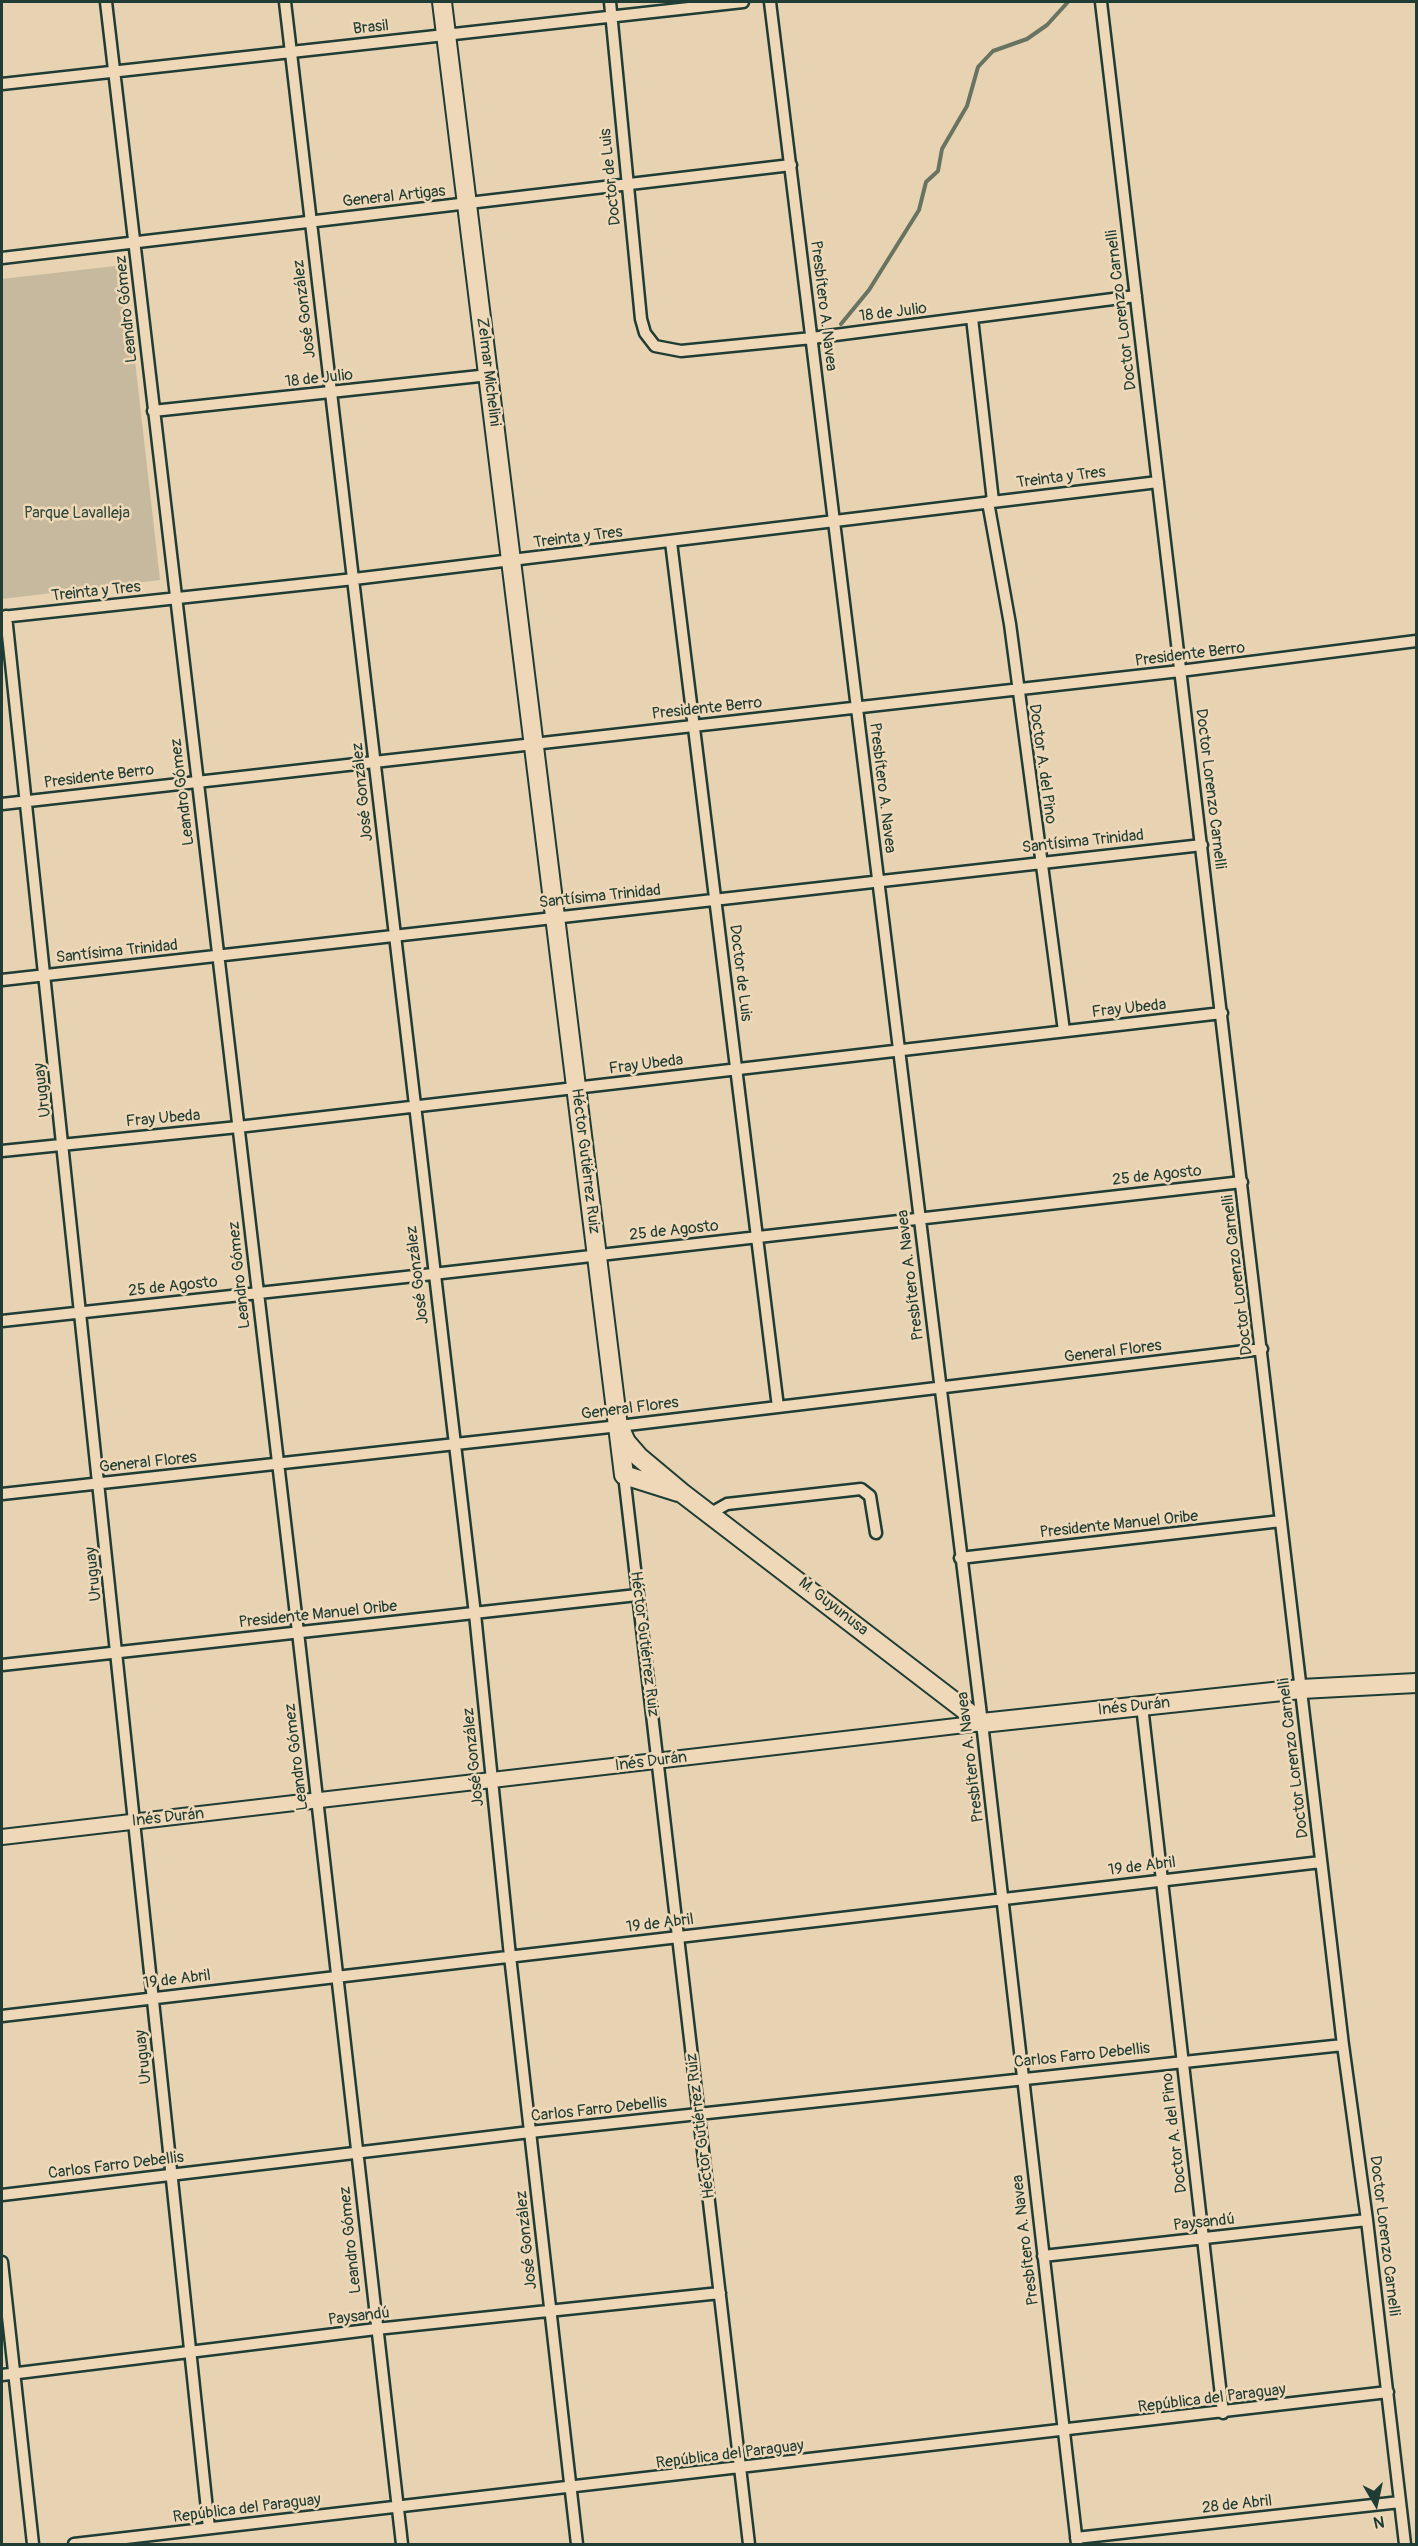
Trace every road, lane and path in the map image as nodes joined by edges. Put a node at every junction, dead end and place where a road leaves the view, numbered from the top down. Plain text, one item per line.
1 (106, 2) edge
2 (285, 2) edge
3 (442, 2) edge
4 (610, 2) edge
5 (743, 2) edge
6 (770, 2) edge
7 (1101, 2) edge
8 (611, 17) junction
9 (447, 35) junction
10 (291, 52) junction
11 (114, 71) junction
12 (2, 84) edge
13 (790, 165) junction
14 (627, 185) junction
15 (467, 204) junction
16 (310, 222) junction
17 (134, 242) junction
18 (2, 258) edge
19 (1136, 296) junction
20 (972, 318) junction
21 (812, 338) junction
22 (655, 346) joint
23 (489, 375) junction
24 (330, 393) junction
25 (153, 411) junction
26 (1158, 482) junction
27 (991, 501) junction
28 (835, 521) junction
29 (671, 542) junction
30 (511, 561) junction
31 (354, 579) junction
32 (175, 599) junction
33 (4, 616) edge
34 (1416, 641) edge
35 (1180, 671) junction
36 (1016, 690) junction
37 (857, 707) junction
38 (694, 725) junction
39 (533, 743) junction
40 (375, 762) junction
41 (196, 781) junction
42 (26, 801) junction
43 (2, 804) edge
44 (1202, 845) junction
45 (1041, 862) junction
46 (879, 881) junction
47 (716, 900) junction
48 (555, 917) junction
49 (394, 935) junction
50 (217, 956) junction
51 (44, 975) junction
52 (2, 980) edge
53 (1222, 1014) junction
54 (1064, 1031) junction
55 (898, 1051) junction
56 (737, 1069) junction
57 (576, 1088) junction
58 (415, 1107) junction
59 (238, 1127) junction
60 (64, 1144) junction
61 (2, 1151) edge
62 (1242, 1182) junction
63 (919, 1218) junction
64 (757, 1238) junction
65 (597, 1255) junction
66 (433, 1274) junction
67 (257, 1293) junction
68 (81, 1312) junction
69 (2, 1321) edge
70 (1262, 1349) junction
71 (940, 1388) junction
72 (778, 1407) junction
73 (619, 1426) junction
74 (455, 1444) junction
75 (277, 1464) junction
76 (651, 1467) junction
77 (624, 1475) junction
78 (99, 1484) junction
79 (682, 1493) junction
80 (2, 1494) edge
81 (711, 1513) junction
82 (1281, 1521) junction
83 (876, 1533) dead end
84 (960, 1558) junction
85 (637, 1595) junction
86 (475, 1614) junction
87 (298, 1632) junction
88 (118, 1652) junction
89 (2, 1665) edge
90 (1416, 1683) edge
91 (1301, 1689) junction
92 (1142, 1706) junction
93 (982, 1723) junction
94 (659, 1761) junction
95 (491, 1781) junction
96 (318, 1801) junction
97 (135, 1821) junction
98 (2, 1837) edge
99 (1321, 1862) junction
100 (1161, 1880) junction
101 (1003, 1900) junction
102 (680, 1937) junction
103 (510, 1956) junction
104 (337, 1976) junction
105 (153, 1997) junction
106 (2, 2016) edge
107 (1343, 2045) junction
108 (1182, 2061) junction
109 (1023, 2078) junction
110 (699, 2114) junction
111 (530, 2132) junction
112 (356, 2154) junction
113 (170, 2175) junction
114 (2, 2195) edge
115 (1367, 2220) junction
116 (1203, 2239) junction
117 (1043, 2256) junction
118 (2, 2262) edge
119 (720, 2293) junction
120 (551, 2312) junction
121 (376, 2329) junction
122 (188, 2352) junction
123 (14, 2374) junction
124 (2, 2375) edge
125 (1388, 2392) junction
126 (1223, 2413) junction
127 (1064, 2431) junction
128 (741, 2469) junction
129 (571, 2488) junction
130 (1400, 2502) junction
131 (397, 2507) junction
132 (208, 2528) junction
133 (1077, 2541) edge
134 (33, 2544) edge
135 (74, 2544) edge
136 (402, 2544) edge
137 (577, 2544) edge
138 (749, 2544) edge
139 (1405, 2544) edge

1 - 11 street, Leandro Gómez
2 - 10 street, José González
3 - 9 highway, Zelmar Michelini
4 - 8 street, Doctor de Luis
5 - 8 street, Brasil
6 - 13 street, Presbítero A. Navea
7 - 19 street, Doctor Lorenzo Carnelli
8 - 9 street, Brasil
8 - 14 street, Doctor de Luis
9 - 10 street, Brasil
9 - 15 highway, Zelmar Michelini
10 - 11 street, Brasil
10 - 16 street, José González
11 - 12 street, Brasil
11 - 17 street, Leandro Gómez
13 - 14 street, General Artigas
13 - 21 street, Presbítero A. Navea
14 - 15 street, General Artigas
14 - 22 street, Doctor de Luis
15 - 16 street, General Artigas
15 - 23 highway, Zelmar Michelini
16 - 17 street, General Artigas
16 - 24 street, José González
17 - 18 street, General Artigas
17 - 25 street, Leandro Gómez
19 - 20 street, 18 de Julio
19 - 26 street, Doctor Lorenzo Carnelli
20 - 21 street, 18 de Julio
20 - 27 street, Doctor A. del Pino
21 - 22 street, 18 de Julio
21 - 28 street, Presbítero A. Navea
23 - 24 street, 18 de Julio
23 - 30 highway, Zelmar Michelini
24 - 25 street, 18 de Julio
24 - 31 street, José González
25 - 32 street, Leandro Gómez
26 - 27 street, Treinta y Tres
26 - 35 street, Doctor Lorenzo Carnelli
27 - 28 street, Treinta y Tres
27 - 36 street, Doctor A. del Pino
28 - 29 street, Treinta y Tres
28 - 37 street, Presbítero A. Navea
29 - 30 street, Treinta y Tres
29 - 38 street, Doctor de Luis
30 - 31 street, Treinta y Tres
30 - 39 highway, Zelmar Michelini
31 - 32 street, Treinta y Tres
31 - 40 street, José González
32 - 33 street, Treinta y Tres
32 - 41 street, Leandro Gómez
33 - 42 street, Uruguay
34 - 35 street, Presidente Berro
35 - 36 street, Presidente Berro
35 - 44 street, Doctor Lorenzo Carnelli
36 - 37 street, Presidente Berro
36 - 45 street, Doctor A. del Pino
37 - 38 street, Presidente Berro
37 - 46 street, Presbítero A. Navea
38 - 39 street, Presidente Berro
38 - 47 street, Doctor de Luis
39 - 40 street, Presidente Berro
39 - 48 highway, Héctor Gutiérrez Ruiz
40 - 41 street, Presidente Berro
40 - 49 street, José González
41 - 42 street, Presidente Berro
41 - 50 street, Leandro Gómez
42 - 43 street, Presidente Berro
42 - 51 street, Uruguay
44 - 45 street, Santísima Trinidad
44 - 53 street, Doctor Lorenzo Carnelli
45 - 46 street, Santísima Trinidad
45 - 54 street, Doctor A. del Pino
46 - 47 street, Santísima Trinidad
46 - 55 street, Presbítero A. Navea
47 - 48 street, Santísima Trinidad
47 - 56 street, Doctor de Luis
48 - 49 street, Santísima Trinidad
48 - 57 highway, Héctor Gutiérrez Ruiz
49 - 50 street, Santísima Trinidad
49 - 58 street, José González
50 - 51 street, Santísima Trinidad
50 - 59 street, Leandro Gómez
51 - 52 street, Santísima Trinidad
51 - 60 street, Uruguay
53 - 54 street, Fray Ubeda
53 - 62 street, Doctor Lorenzo Carnelli
54 - 55 street, Fray Ubeda
55 - 56 street, Fray Ubeda
55 - 63 street, Presbítero A. Navea
56 - 57 street, Fray Ubeda
56 - 64 street, Doctor de Luis
57 - 58 street, Fray Ubeda
57 - 65 highway, Héctor Gutiérrez Ruiz
58 - 59 street, Fray Ubeda
58 - 66 street, José González
59 - 60 street, Fray Ubeda
59 - 67 street, Leandro Gómez
60 - 61 street, Fray Ubeda
60 - 68 street, Uruguay
62 - 63 street, 25 de Agosto
62 - 70 street, Doctor Lorenzo Carnelli
63 - 64 street, 25 de Agosto
63 - 71 street, Presbítero A. Navea
64 - 65 street, 25 de Agosto
64 - 72 street, Doctor de Luis
65 - 66 street, 25 de Agosto
65 - 73 highway, Héctor Gutiérrez Ruiz
66 - 67 street, 25 de Agosto
66 - 74 street, José González
67 - 68 street, 25 de Agosto
67 - 75 street, Leandro Gómez
68 - 69 street, 25 de Agosto
68 - 78 street, Uruguay
70 - 71 street, General Flores
70 - 82 street, Doctor Lorenzo Carnelli
71 - 72 street, General Flores
71 - 84 street, Presbítero A. Navea
72 - 73 street, General Flores
73 - 74 street, General Flores
73 - 76 highway, M. Guyunusa
73 - 77 highway, Héctor Gutiérrez Ruiz
74 - 75 street, General Flores
74 - 86 street, José González
75 - 78 street, General Flores
75 - 87 street, Leandro Gómez
76 - 77 highway
76 - 79 highway, M. Guyunusa
77 - 79 highway, M. Guyunusa
77 - 85 street, Héctor Gutiérrez Ruiz
78 - 80 street, General Flores
78 - 88 street, Uruguay
79 - 81 highway, M. Guyunusa
81 - 83 street
81 - 93 highway, M. Guyunusa
82 - 84 street, Presidente Manuel Oribe
82 - 91 street, Doctor Lorenzo Carnelli
84 - 93 street, Presbítero A. Navea
85 - 86 street, Presidente Manuel Oribe
85 - 94 street, Héctor Gutiérrez Ruiz
86 - 87 street, Presidente Manuel Oribe
86 - 95 street, José González
87 - 88 street, Presidente Manuel Oribe
87 - 96 street, Leandro Gómez
88 - 89 street, Presidente Manuel Oribe
88 - 97 street, Uruguay
90 - 91 highway, Inés Durán
91 - 92 highway, Inés Durán
91 - 99 street, Doctor Lorenzo Carnelli
92 - 93 highway, Inés Durán
92 - 100 street, Doctor A. del Pino
93 - 94 street, Inés Durán
93 - 101 street, Presbítero A. Navea
94 - 95 street, Inés Durán
94 - 102 street, Héctor Gutiérrez Ruiz
95 - 96 street, Inés Durán
95 - 103 street, José González
96 - 97 street, Inés Durán
96 - 104 street, Leandro Gómez
97 - 98 street, Inés Durán
97 - 105 street, Uruguay
99 - 100 street, 19 de Abril
99 - 107 street, Doctor Lorenzo Carnelli
100 - 101 street, 19 de Abril
100 - 108 street, Doctor A. del Pino
101 - 102 street, 19 de Abril
101 - 109 street, Presbítero A. Navea
102 - 103 street, 19 de Abril
102 - 110 street, Héctor Gutiérrez Ruiz
103 - 104 street, 19 de Abril
103 - 111 street, José González
104 - 105 street, 19 de Abril
104 - 112 street, Leandro Gómez
105 - 106 street, 19 de Abril
105 - 113 street, Uruguay
107 - 108 street, Carlos Farro Debellis
107 - 115 street, Doctor Lorenzo Carnelli
108 - 109 street, Carlos Farro Debellis
108 - 116 street, Doctor A. del Pino
109 - 110 street, Carlos Farro Debellis
109 - 117 street, Presbítero A. Navea
110 - 111 street, Carlos Farro Debellis
110 - 119 street, Héctor Gutiérrez Ruiz
111 - 112 street, Carlos Farro Debellis
111 - 120 street, José González
112 - 113 street, Carlos Farro Debellis
112 - 121 street, Leandro Gómez
113 - 114 street, Carlos Farro Debellis
113 - 122 street, Uruguay
115 - 116 street, Paysandú
115 - 125 street, Doctor Lorenzo Carnelli
116 - 117 street, Paysandú
116 - 126 street, Doctor A. del Pino
117 - 127 street, Presbítero A. Navea
118 - 123 street
119 - 120 street, Paysandú
119 - 128 street, Héctor Gutiérrez Ruiz
120 - 121 street, Paysandú
120 - 129 street, José González
121 - 122 street, Paysandú
121 - 131 street, Leandro Gómez
122 - 123 street, Paysandú
122 - 132 street, Uruguay
123 - 124 street, Paysandú
123 - 134 street
125 - 126 street, República del Paraguay
125 - 130 street, Doctor Lorenzo Carnelli
126 - 127 street, República del Paraguay
127 - 128 street, República del Paraguay
127 - 133 street, Presbítero A. Navea
128 - 129 street, República del Paraguay
128 - 138 street, Héctor Gutiérrez Ruiz
129 - 131 street, República del Paraguay
129 - 137 street, José González
130 - 133 street, 28 de Abril
130 - 139 street, Doctor Lorenzo Carnelli
131 - 132 street, República del Paraguay
131 - 136 street, Leandro Gómez
132 - 135 street, República del Paraguay

